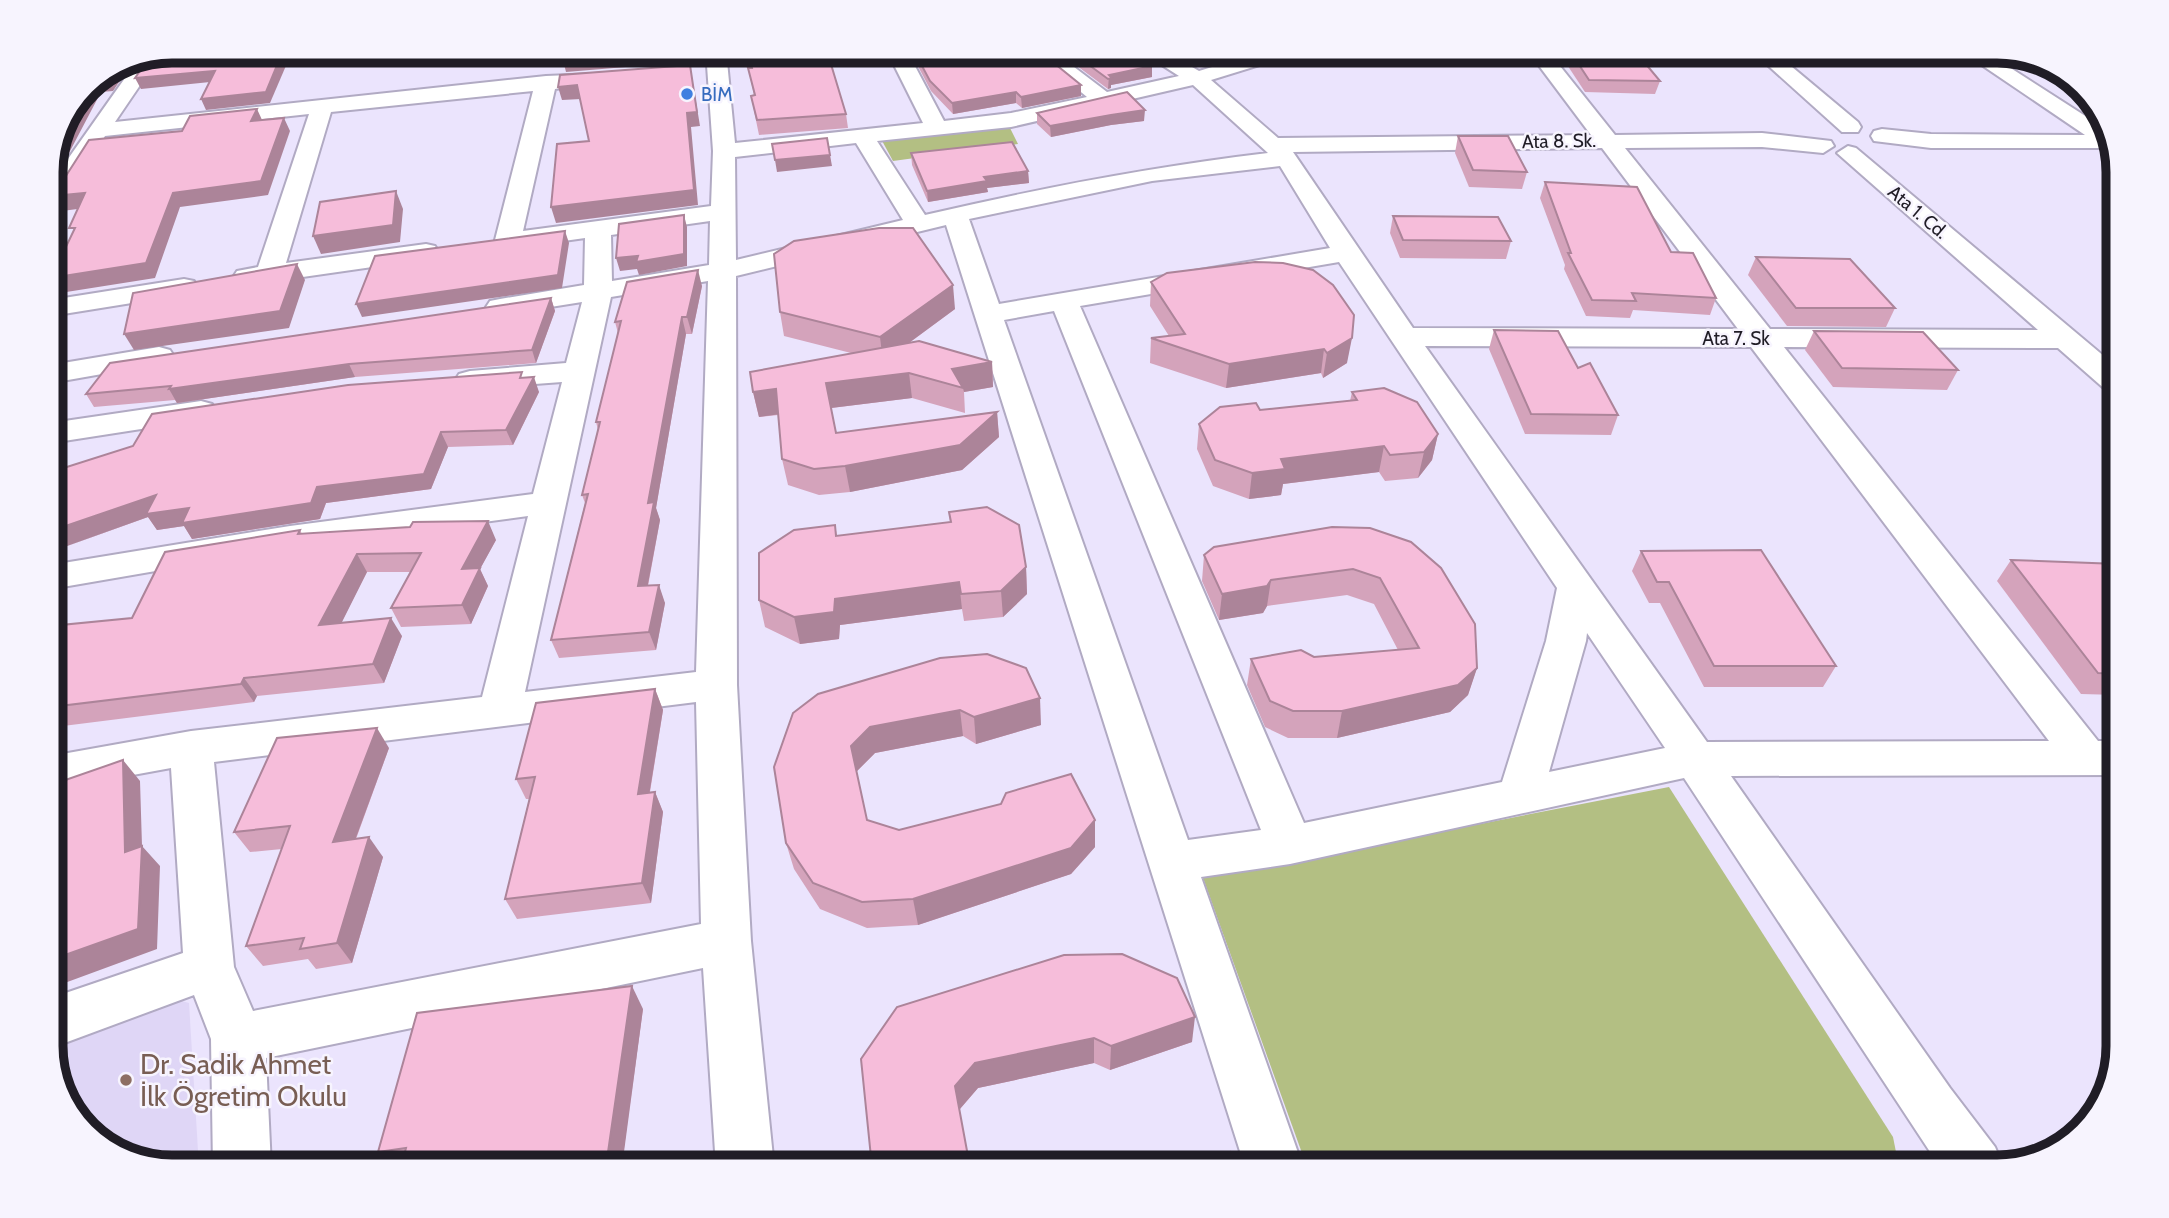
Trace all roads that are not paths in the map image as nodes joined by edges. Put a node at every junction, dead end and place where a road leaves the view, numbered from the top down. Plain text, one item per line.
1 (708, 63) edge
2 (903, 63) edge
3 (1057, 63) edge
4 (1171, 63) edge
5 (1246, 63) edge
6 (1547, 63) edge
7 (1749, 63) edge
8 (1776, 63) edge
9 (1989, 63) edge
10 (131, 72) edge
11 (625, 76) edge
12 (1197, 78) junction
13 (546, 82) junction
14 (119, 98) junction
15 (1102, 98) junction
16 (93, 100) edge
17 (323, 106) junction
18 (936, 127) junction
19 (1850, 127) junction
20 (97, 130) junction
21 (2099, 134) edge
22 (1818, 135) junction
23 (862, 136) junction
24 (1609, 141) junction
25 (2101, 142) edge
26 (1885, 146) junction
27 (724, 151) junction
28 (1279, 151) junction
29 (1848, 153) junction
30 (76, 160) junction
31 (64, 162) edge
32 (63, 183) edge
33 (722, 212) junction
34 (937, 220) junction
35 (598, 229) junction
36 (508, 240) junction
37 (482, 244) edge
38 (455, 248) edge
39 (1346, 253) junction
40 (723, 271) junction
41 (1988, 271) junction
42 (270, 273) junction
43 (598, 293) junction
44 (1065, 303) junction
45 (63, 306) edge
46 (476, 310) edge
47 (987, 314) junction
48 (1404, 337) junction
49 (1761, 338) junction
50 (2068, 339) junction
51 (192, 351) edge
52 (580, 371) junction
53 (63, 372) edge
54 (2106, 373) edge
55 (435, 383) edge
56 (231, 407) edge
57 (63, 431) edge
58 (551, 502) junction
59 (63, 575) edge
60 (1576, 588) junction
61 (716, 685) junction
62 (499, 713) junction
63 (191, 748) junction
64 (2102, 758) edge
65 (1696, 759) junction
66 (63, 770) edge
67 (1520, 797) junction
68 (1290, 845) junction
69 (1170, 862) junction
70 (726, 941) junction
71 (209, 967) junction
72 (63, 1019) edge
73 (238, 1039) junction
74 (242, 1155) edge
75 (743, 1155) edge
76 (1271, 1155) edge
77 (1966, 1155) edge

1 - 27 street
2 - 18 street
3 - 15 street
4 - 12 street
5 - 12 street
6 - 24 street
7 - 22 street
8 - 19 street
9 - 21 street
10 - 14 street
11 - 13 street
12 - 15 street
12 - 28 street
13 - 17 street
13 - 36 street
14 - 16 street
14 - 20 street
15 - 18 street
17 - 20 street
17 - 42 street
18 - 23 street
19 - 22 street
19 - 26 street
20 - 30 street
22 - 24 street, Ata 8. Sk.
22 - 29 street
23 - 27 street
23 - 34 street
24 - 28 street, Ata 8. Sk.
24 - 49 street
25 - 26 street
26 - 29 street
26 - 41 street, Ata 1. Cd.
27 - 33 street
28 - 34 street, Ata 8. Sk.
28 - 39 street
29 - 41 street, Ata 1. Cd.
30 - 31 street
30 - 32 street
33 - 35 street
33 - 40 street
34 - 40 street, Ata 8. Sk.
34 - 47 street
35 - 36 street
35 - 43 street
36 - 37 street
38 - 42 street
39 - 44 street
39 - 48 street
40 - 43 street, Ata 8. Sk.
40 - 61 street
41 - 50 street, Ata 1. Cd.
42 - 45 street
43 - 46 street, Ata 8. Sk.
43 - 52 street
44 - 47 street
44 - 68 street
47 - 69 street
48 - 49 street, Ata 7. Sk
48 - 60 street
49 - 50 street, Ata 7. Sk
49 - 64 street
50 - 54 street, Ata 1. Cd.
51 - 53 street
52 - 55 street
52 - 58 street
56 - 57 street
58 - 59 street
58 - 62 street
60 - 65 street
60 - 67 street
61 - 62 street
61 - 70 street
62 - 63 street
63 - 66 street
63 - 71 street
64 - 65 street
65 - 67 street
65 - 77 street
67 - 68 street
68 - 69 street
69 - 76 street
70 - 73 street
70 - 75 street
71 - 72 street
71 - 73 street
73 - 74 street

